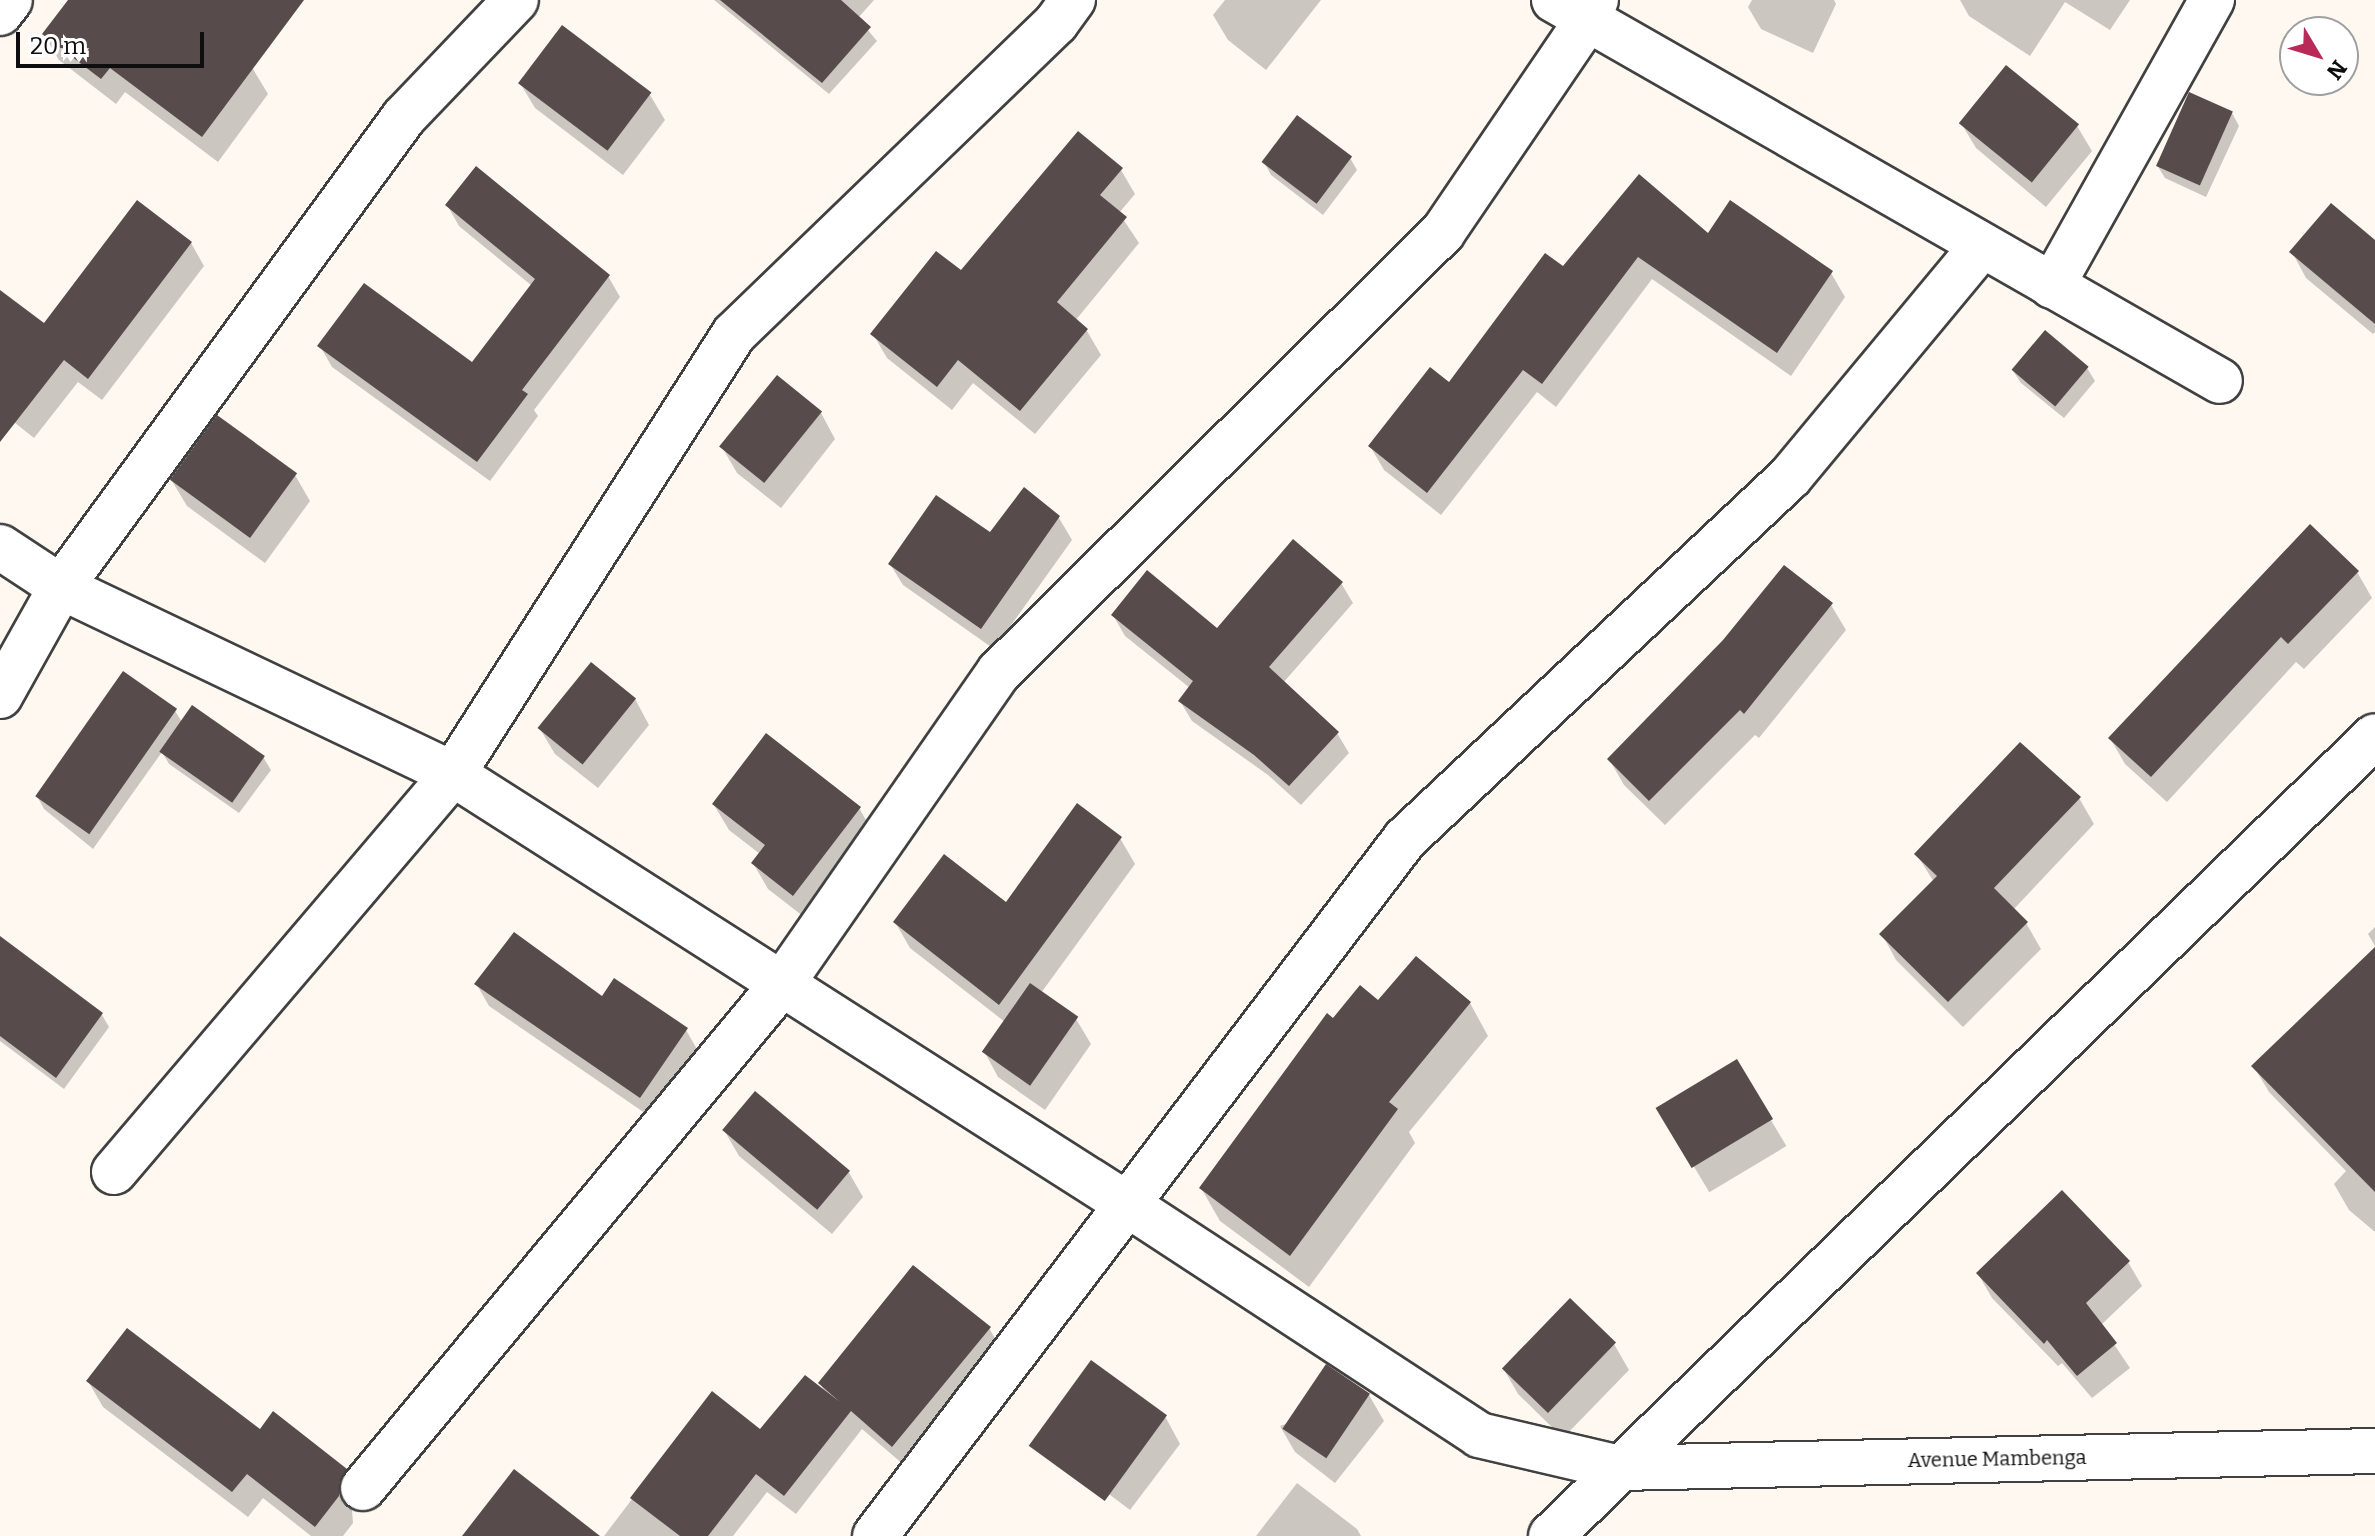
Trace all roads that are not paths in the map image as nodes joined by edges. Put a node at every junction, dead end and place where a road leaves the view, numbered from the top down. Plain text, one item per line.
1 (10, 0) edge
2 (516, 0) edge
3 (1073, 0) edge
4 (2212, 0) edge
5 (1579, 7) edge
6 (0, 13) edge
7 (1982, 246) junction
8 (2052, 286) junction
9 (2220, 381) dead end
10 (0, 547) edge
11 (61, 587) junction
12 (0, 696) edge
13 (2375, 736) edge
14 (453, 774) junction
15 (782, 984) junction
16 (114, 1172) dead end
17 (1125, 1203) junction
18 (2374, 1448) edge
19 (1620, 1468) junction
20 (363, 1488) dead end
21 (875, 1536) edge
22 (1551, 1536) edge

1 - 6 street
2 - 11 street
3 - 14 street
4 - 8 street
5 - 7 street
5 - 15 street
7 - 8 street
7 - 17 street
8 - 9 street
10 - 11 street, Avenue Mambenga
11 - 12 street
11 - 14 street, Avenue Mambenga
13 - 19 street
14 - 15 street, Avenue Mambenga
14 - 16 street
15 - 17 street, Avenue Mambenga
15 - 20 street
17 - 19 street, Avenue Mambenga
17 - 21 street
18 - 19 street, Avenue Mambenga
19 - 22 street

